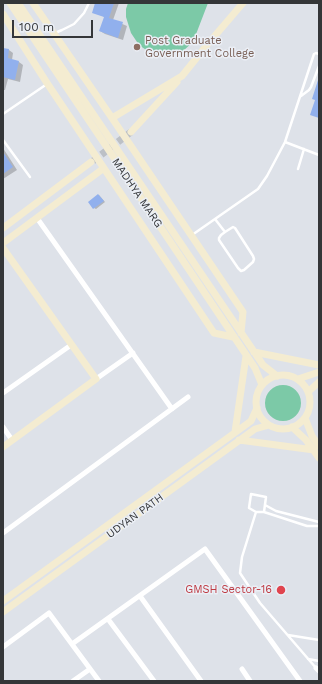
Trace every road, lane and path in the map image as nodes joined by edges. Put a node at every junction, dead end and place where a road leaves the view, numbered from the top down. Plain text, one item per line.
1 (10, 3) edge
2 (18, 3) edge
3 (33, 3) edge
4 (89, 3) edge
5 (243, 3) edge
6 (3, 14) edge
7 (54, 33) junction
8 (319, 54) edge
9 (319, 66) edge
10 (182, 76) junction
11 (47, 83) junction
12 (300, 97) junction
13 (3, 114) edge
14 (112, 118) junction
15 (131, 132) tunnel mouth
16 (3, 140) edge
17 (284, 142) junction
18 (304, 149) junction
19 (319, 155) edge
20 (91, 162) tunnel mouth
21 (104, 168) junction
22 (298, 169) dead end
23 (30, 177) dead end
24 (37, 218) junction
25 (215, 219) junction
26 (3, 228) edge
27 (225, 232) junction
28 (191, 235) junction
29 (3, 243) edge
30 (3, 248) edge
31 (242, 333) junction
32 (234, 337) junction
33 (71, 345) junction
34 (254, 352) junction
35 (133, 353) junction
36 (246, 356) junction
37 (319, 365) edge
38 (319, 372) edge
39 (276, 376) junction
40 (298, 379) junction
41 (96, 380) junction
42 (319, 382) edge
43 (262, 385) junction
44 (308, 392) junction
45 (3, 393) edge
46 (188, 397) dead end
47 (257, 408) junction
48 (172, 409) junction
49 (305, 418) junction
50 (269, 425) junction
51 (3, 427) edge
52 (292, 427) junction
53 (235, 432) junction
54 (12, 440) junction
55 (239, 440) junction
56 (3, 447) edge
57 (316, 448) edge
58 (319, 458) edge
59 (265, 505) junction
60 (256, 512) junction
61 (264, 512) junction
62 (319, 522) edge
63 (319, 526) edge
64 (3, 533) edge
65 (140, 596) junction
66 (3, 601) edge
67 (3, 612) edge
68 (108, 618) junction
69 (288, 635) junction
70 (319, 640) edge
71 (72, 644) junction
72 (3, 647) edge
73 (308, 658) junction
74 (319, 661) edge
75 (90, 669) junction
76 (242, 669) dead end
77 (317, 669) edge
78 (73, 681) edge
79 (99, 681) edge
80 (154, 681) edge
81 (201, 681) edge
82 (250, 681) edge
83 (300, 681) edge

1 - 32 main road, MADHYA MARG
2 - 31 main road, MADHYA MARG
3 - 7 main road
4 - 7 lane
5 - 10 main road
6 - 11 main road
7 - 14 main road
8 - 12 lane
9 - 12 lane
10 - 14 main road
10 - 15 main road
11 - 13 lane
11 - 21 main road
12 - 17 lane
14 - 28 main road
16 - 23 lane
17 - 18 lane
17 - 25 lane
18 - 19 lane
18 - 22 lane
20 - 26 main road
21 - 24 main road
21 - 32 main road
24 - 29 main road
24 - 35 street
25 - 27 lane
25 - 28 lane
27 - 27 lane
28 - 31 main road
30 - 33 main road
31 - 34 main road, MADHYA MARG
32 - 36 main road, MADHYA MARG
33 - 41 main road
33 - 45 street
34 - 37 main road
34 - 39 main road, MADHYA MARG
35 - 41 street
35 - 48 street
36 - 43 main road, MADHYA MARG
36 - 53 main road
38 - 40 main road
39 - 40 main road
39 - 43 main road
40 - 44 main road
41 - 54 main road
42 - 44 main road
43 - 47 main road
44 - 49 main road
46 - 48 street
47 - 50 main road
47 - 53 main road, UDYAN PATH
48 - 64 street
49 - 52 main road
49 - 57 main road
50 - 52 main road
50 - 55 main road, UDYAN PATH
51 - 54 street
52 - 57 main road
53 - 66 main road, UDYAN PATH
54 - 56 main road
55 - 57 main road
55 - 67 main road, UDYAN PATH
57 - 58 main road
59 - 60 lane
59 - 61 lane
59 - 62 lane
60 - 61 lane
60 - 69 lane
61 - 63 lane
65 - 68 street
65 - 81 street
65 - 83 street
68 - 71 street
68 - 80 street
69 - 70 lane
69 - 73 lane
71 - 72 street
71 - 75 street
73 - 74 lane
73 - 77 lane
75 - 78 street
75 - 79 street
76 - 82 street

